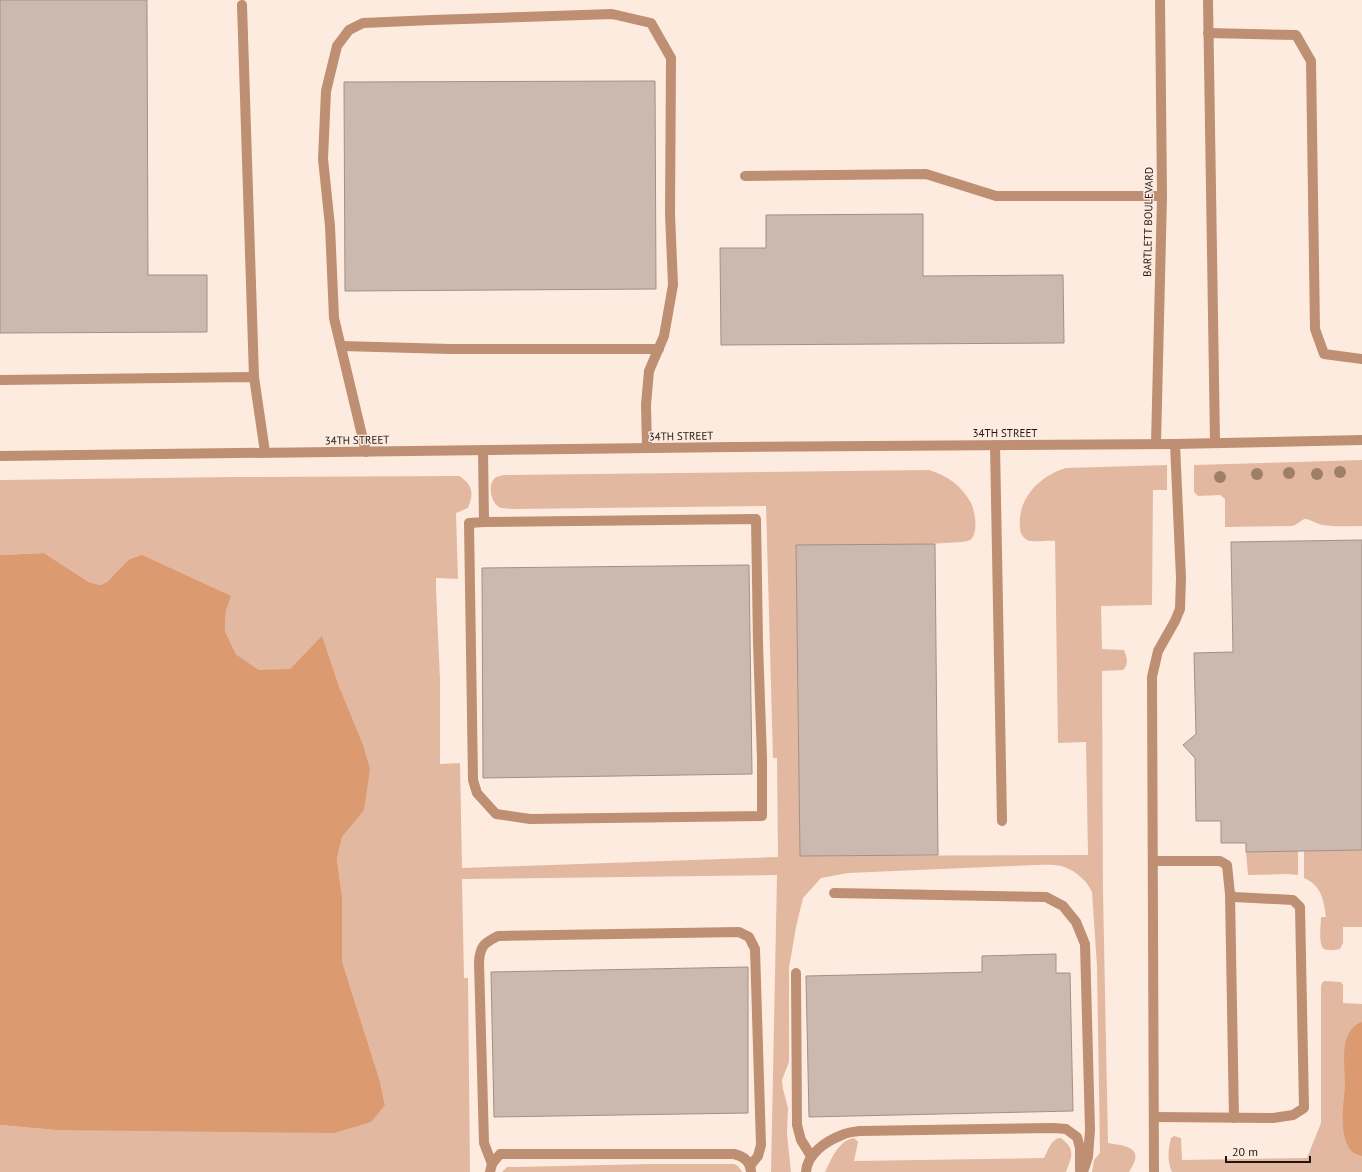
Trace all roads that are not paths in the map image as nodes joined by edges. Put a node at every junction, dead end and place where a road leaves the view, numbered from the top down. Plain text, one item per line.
1 (1160, 0) edge
2 (1208, 0) edge
3 (242, 5) dead end
4 (1208, 32) junction
5 (746, 176) dead end
6 (1162, 196) junction
7 (341, 346) junction
8 (659, 349) junction
9 (1362, 359) edge
10 (254, 377) junction
11 (0, 380) edge
12 (1362, 440) edge
13 (1215, 442) junction
14 (1156, 444) junction
15 (1175, 444) junction
16 (995, 445) junction
17 (647, 448) junction
18 (483, 450) junction
19 (266, 452) junction
20 (366, 452) junction
21 (0, 456) edge
22 (484, 522) junction
23 (1002, 821) dead end
24 (1153, 861) junction
25 (834, 893) dead end
26 (1230, 894) junction
27 (796, 973) dead end
28 (1155, 1118) junction
29 (1234, 1118) junction
30 (811, 1156) junction
31 (491, 1168) edge
32 (751, 1169) edge
33 (806, 1172) edge
34 (1081, 1172) edge
35 (1154, 1172) edge

1 - 6 street, BARTLETT BOULEVARD
2 - 4 street
3 - 10 street
4 - 9 street
4 - 13 street
5 - 6 street
6 - 14 street, BARTLETT BOULEVARD
7 - 8 street
7 - 8 street
7 - 20 street
8 - 17 street
10 - 11 street
10 - 19 street
12 - 13 street, 34TH STREET
13 - 15 street, 34TH STREET
14 - 15 street, 34TH STREET
14 - 16 street, 34TH STREET
15 - 24 street
16 - 17 street, 34TH STREET
16 - 23 street
17 - 18 street, 34TH STREET
18 - 20 street, 34TH STREET
18 - 22 street
19 - 20 street, 34TH STREET
19 - 21 street, 34TH STREET
22 - 22 street
24 - 26 street
24 - 28 street
25 - 34 street
26 - 29 street
26 - 29 street
27 - 30 street
28 - 29 street
28 - 35 street
30 - 33 street
30 - 34 street
31 - 32 street
31 - 32 street

